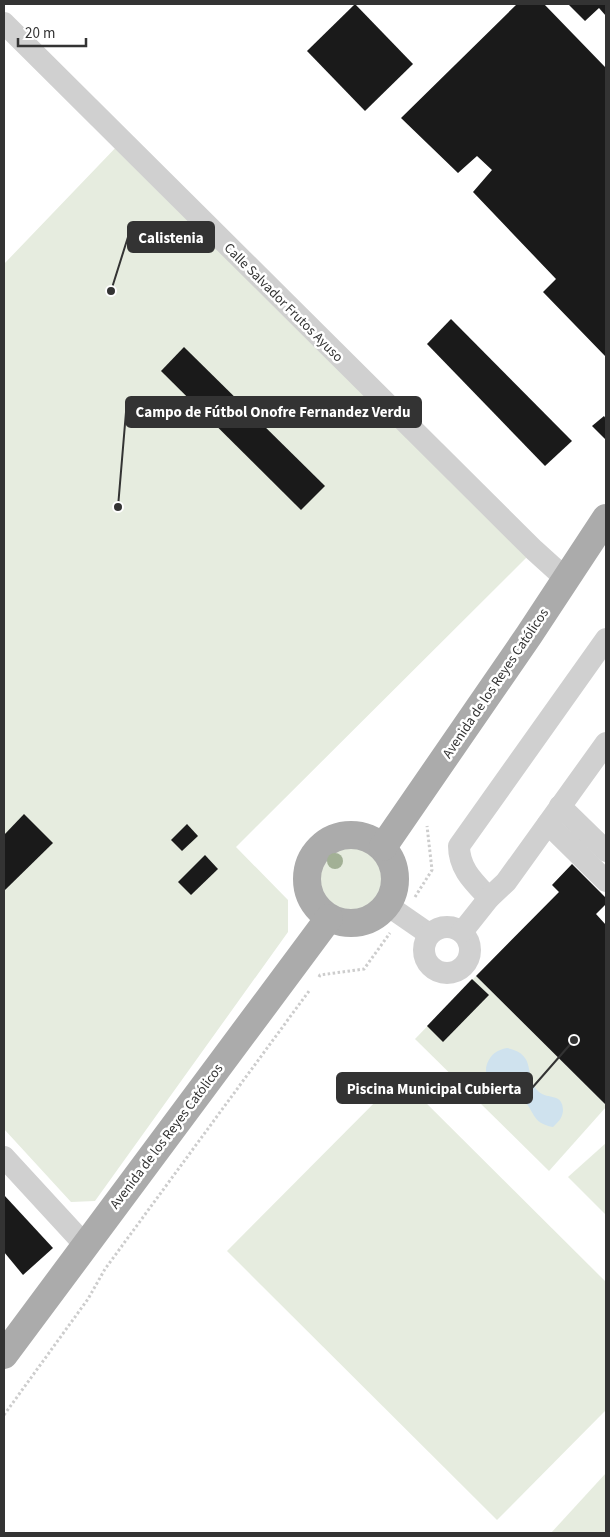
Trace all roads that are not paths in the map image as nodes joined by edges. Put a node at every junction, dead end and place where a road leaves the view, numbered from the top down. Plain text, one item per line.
1 (4, 23) edge
2 (606, 518) edge
3 (566, 579) junction
4 (606, 639) edge
5 (606, 743) edge
6 (554, 815) junction
7 (382, 847) junction
8 (606, 851) edge
9 (606, 881) edge
10 (489, 898) junction
11 (395, 911) junction
12 (329, 918) junction
13 (462, 932) junction
14 (429, 934) junction
15 (4, 1157) edge
16 (85, 1246) junction
17 (4, 1355) edge

1 - 3 street, Calle Salvador Frutos Ayuso
2 - 3 main road, Avenida de los Reyes Católicos
3 - 7 main road, Avenida de los Reyes Católicos
4 - 10 street
5 - 6 street
6 - 8 street
6 - 9 street
6 - 10 street
7 - 11 main road
7 - 12 main road
10 - 13 street
11 - 12 main road
11 - 14 street
12 - 16 main road, Avenida de los Reyes Católicos
13 - 14 street
13 - 14 street
15 - 16 street
16 - 17 main road, Avenida de los Reyes Católicos

